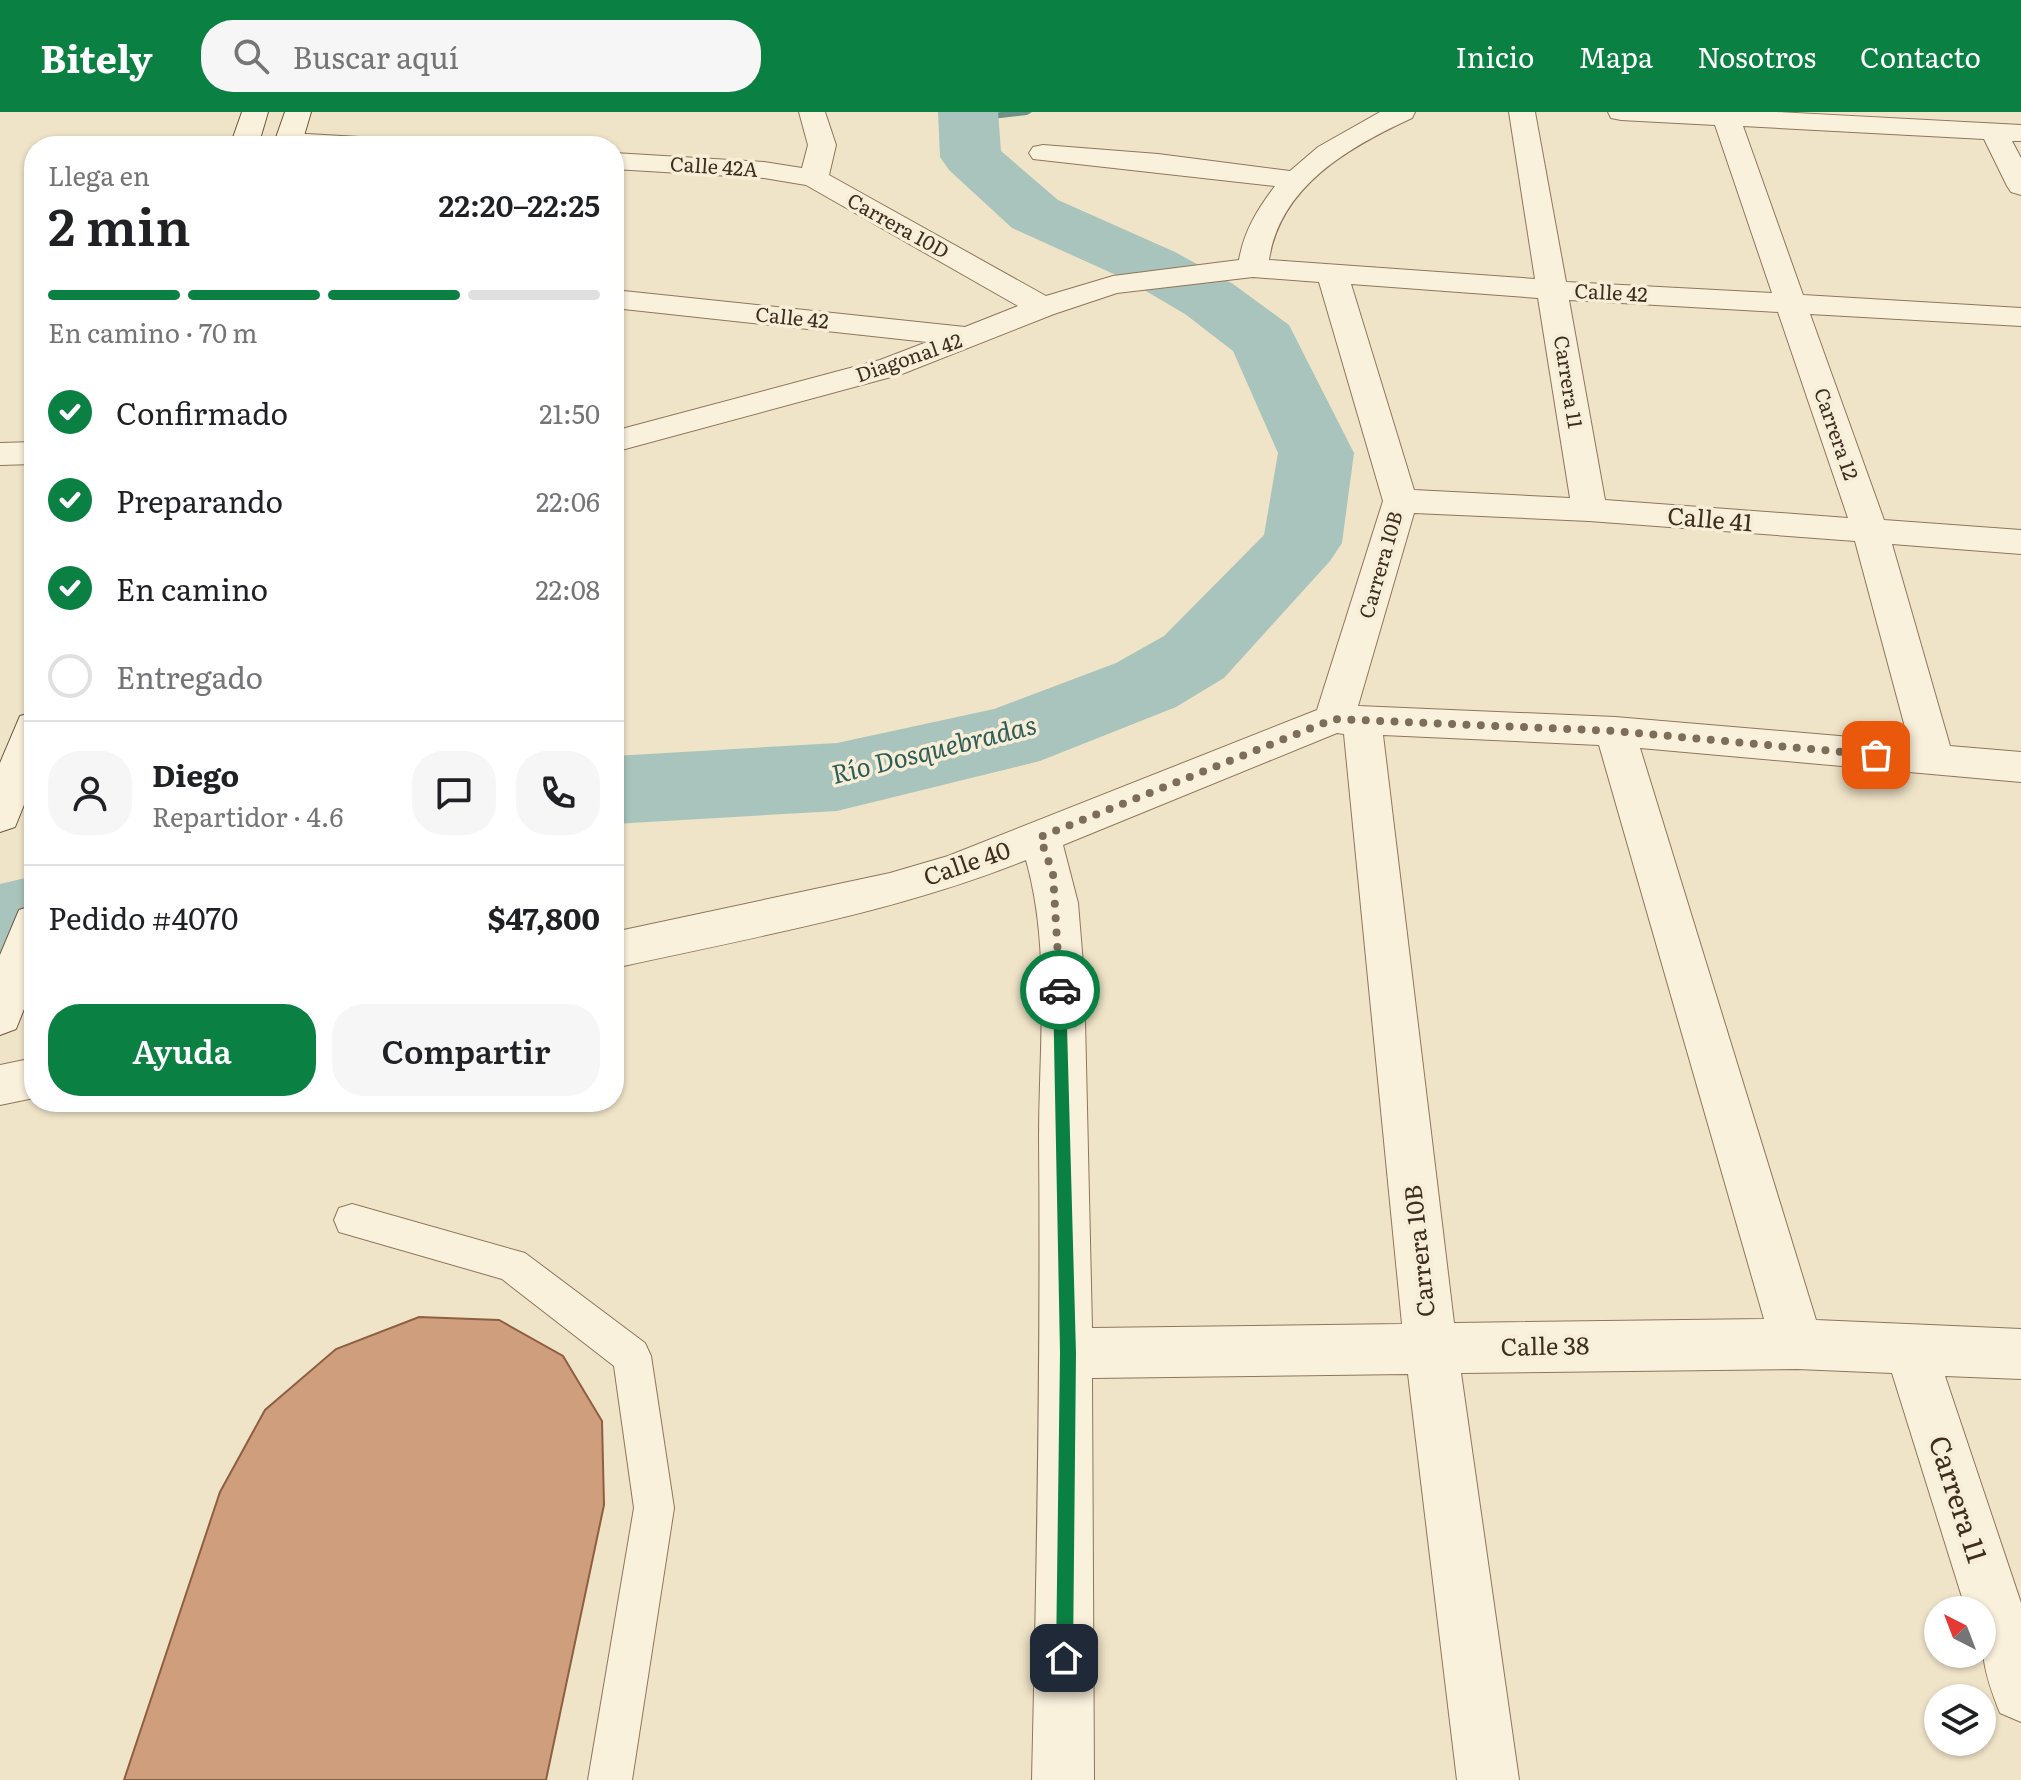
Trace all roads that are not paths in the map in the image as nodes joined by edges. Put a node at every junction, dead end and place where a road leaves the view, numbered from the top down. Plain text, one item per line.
1 (255, 112) edge
2 (298, 112) edge
3 (812, 112) edge
4 (1402, 112) edge
5 (1522, 112) edge
6 (1621, 112) edge
7 (1725, 115) edge
8 (2008, 132) edge
9 (247, 136) edge
10 (290, 136) edge
11 (1043, 153) dead end
12 (624, 162) edge
13 (814, 178) junction
14 (1295, 180) junction
15 (2021, 186) edge
16 (1253, 268) junction
17 (1202, 272) joint
18 (1332, 273) junction
19 (1554, 290) junction
20 (624, 300) edge
21 (1791, 302) junction
22 (1043, 307) junction
23 (2021, 317) edge
24 (970, 337) junction
25 (624, 439) edge
26 (24, 453) edge
27 (0, 454) edge
28 (1400, 501) junction
29 (1589, 510) junction
30 (1871, 534) junction
31 (2021, 542) edge
32 (1348, 720) junction
33 (1615, 731) junction
34 (24, 753) edge
35 (1934, 761) junction
36 (2021, 767) edge
37 (3, 809) edge
38 (1040, 837) junction
39 (624, 948) edge
40 (24, 950) edge
41 (1, 1013) edge
42 (24, 1080) edge
43 (0, 1085) edge
44 (352, 1220) dead end
45 (1797, 1344) junction
46 (1431, 1348) junction
47 (1911, 1351) junction
48 (1068, 1353) junction
49 (2021, 1354) edge
50 (2021, 1692) edge
51 (610, 1780) edge
52 (1063, 1780) edge
53 (1488, 1780) edge

1 - 9 street
2 - 10 street
3 - 13 street
4 - 14 street
5 - 19 street, Carrera 11
6 - 7 street
7 - 8 street
7 - 21 street, Carrera 12
8 - 15 street
11 - 14 street
12 - 13 street, Calle 42A
13 - 22 street, Carrera 10D
14 - 16 street
16 - 17 street, Calle 42
16 - 18 street, Calle 42
17 - 22 street, Diagonal 42
18 - 19 street, Calle 42
18 - 28 street, Carrera 10B
19 - 21 street, Calle 42
19 - 29 street, Carrera 11
20 - 24 street, Calle 42
21 - 23 street, Calle 42
21 - 30 street, Carrera 12
22 - 24 street, Diagonal 42
24 - 25 street, Diagonal 42
26 - 27 street
28 - 29 street, Calle 41
28 - 32 street, Carrera 10B
29 - 30 street, Calle 41
30 - 31 street, Calle 41
30 - 35 street, Carrera 12
32 - 33 street, Calle 40
32 - 38 street, Calle 40
32 - 46 street, Carrera 10B
33 - 35 street, Calle 40
33 - 45 street
34 - 37 street
35 - 36 street, Calle 40
38 - 39 street, Calle 40
38 - 48 street
40 - 41 street
42 - 43 street
44 - 51 lane
45 - 46 street, Calle 38
45 - 47 street, Calle 38
46 - 48 street, Calle 38
46 - 53 street, Carrera 10B
47 - 49 street, Calle 38
47 - 50 street, Carrera 11
48 - 52 street

